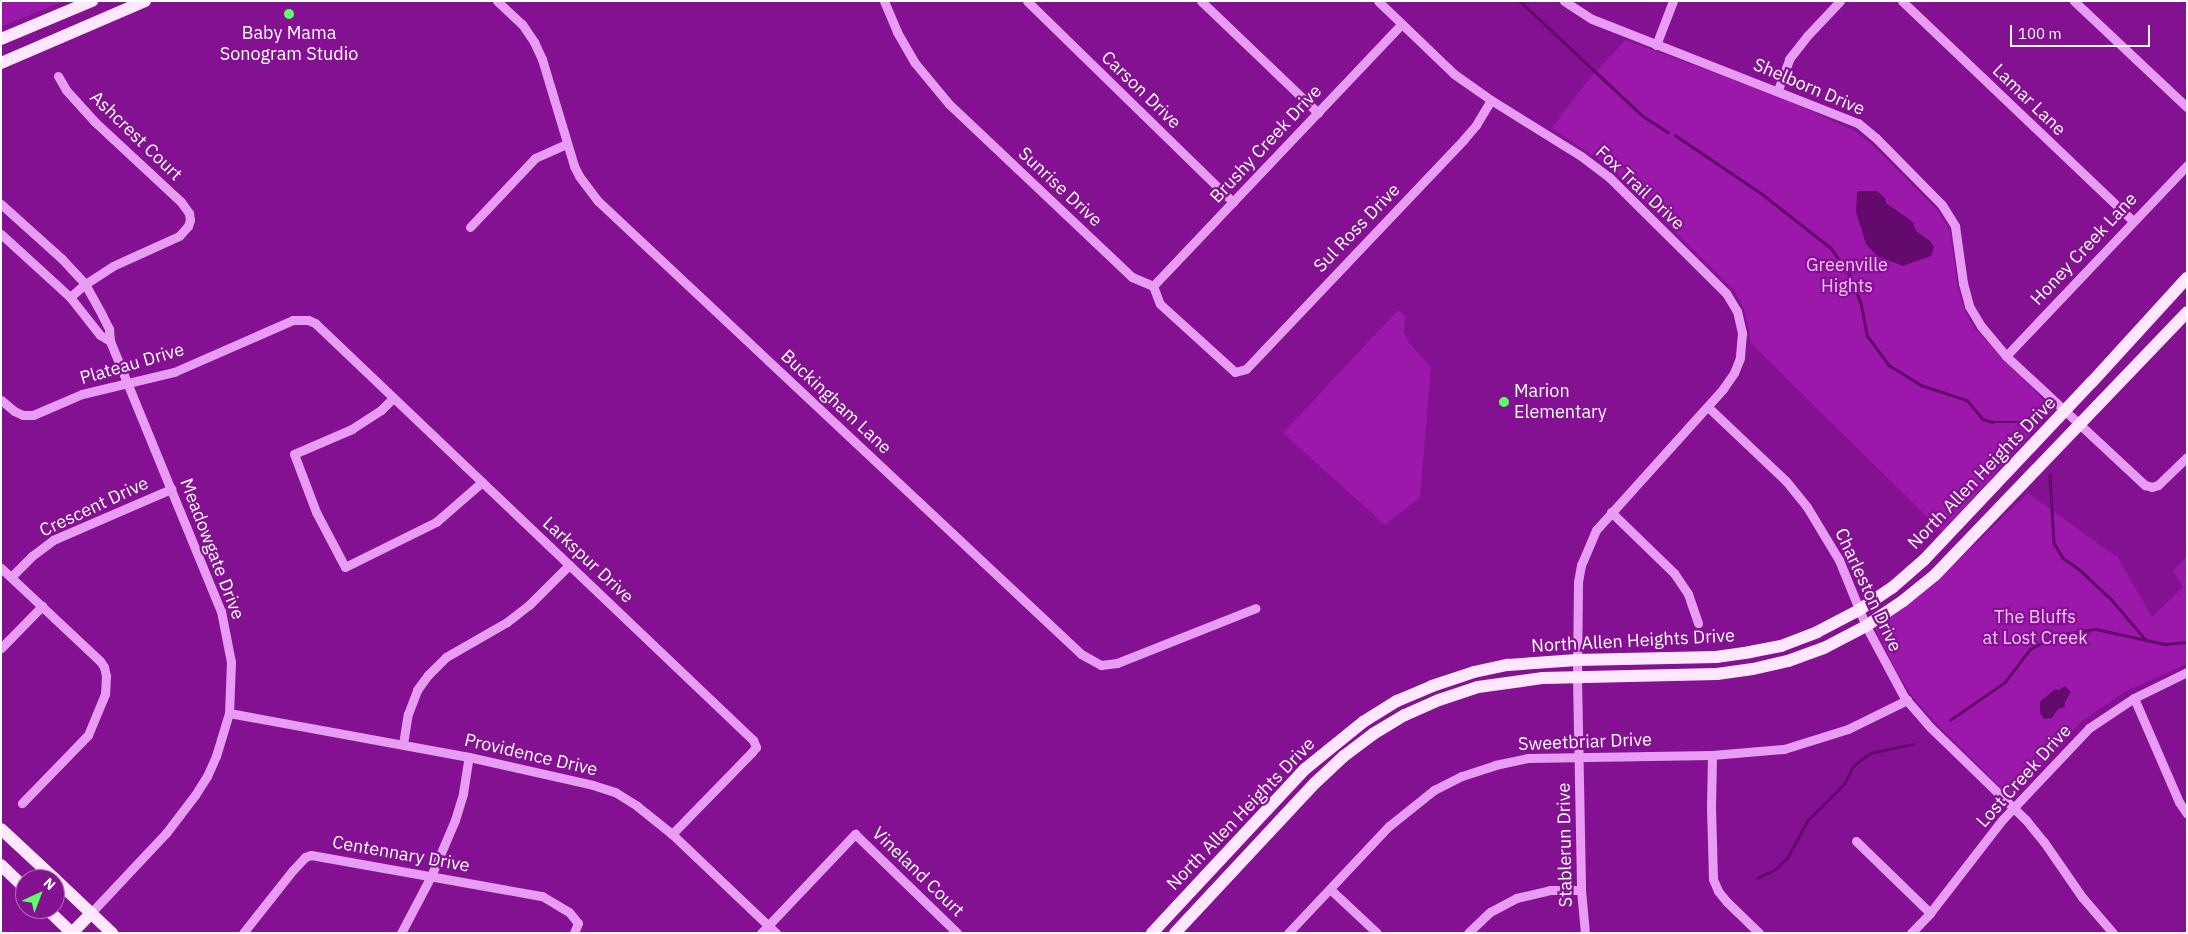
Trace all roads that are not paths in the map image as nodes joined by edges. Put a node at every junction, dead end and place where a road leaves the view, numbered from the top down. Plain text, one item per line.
1 (92, 1) edge
2 (145, 1) edge
3 (497, 1) edge
4 (884, 1) edge
5 (1027, 1) edge
6 (1201, 1) edge
7 (1378, 1) edge
8 (1564, 1) edge
9 (1674, 1) edge
10 (1840, 1) edge
11 (1902, 1) edge
12 (2074, 1) edge
13 (1402, 24) junction
14 (1, 39) edge
15 (1656, 45) junction
16 (1, 63) edge
17 (58, 76) dead end
18 (1778, 90) junction
19 (1491, 100) junction
20 (2187, 107) edge
21 (1318, 113) junction
22 (566, 144) junction
23 (2187, 164) edge
24 (1234, 202) junction
25 (1, 204) edge
26 (2133, 221) junction
27 (470, 227) dead end
28 (1, 234) edge
29 (2187, 278) edge
30 (85, 284) junction
31 (1153, 286) junction
32 (70, 297) junction
33 (2187, 312) edge
34 (305, 319) joint
35 (110, 340) junction
36 (2006, 356) junction
37 (128, 384) junction
38 (393, 398) junction
39 (1, 400) edge
40 (1709, 408) junction
41 (2065, 412) junction
42 (2079, 425) junction
43 (2187, 457) edge
44 (482, 482) junction
45 (171, 489) junction
46 (1612, 512) junction
47 (569, 565) junction
48 (1, 568) edge
49 (11, 577) junction
50 (42, 606) junction
51 (1256, 608) dead end
52 (1860, 610) junction
53 (1698, 623) dead end
54 (1866, 626) junction
55 (1, 648) edge
56 (1577, 660) junction
57 (2187, 672) edge
58 (1577, 677) junction
59 (2134, 698) junction
60 (1907, 700) junction
61 (229, 713) junction
62 (403, 744) junction
63 (1712, 755) junction
64 (469, 757) junction
65 (1580, 757) junction
66 (22, 803) dead end
67 (2013, 809) junction
68 (2187, 814) edge
69 (1, 829) edge
70 (672, 834) junction
71 (1856, 841) dead end
72 (1, 865) edge
73 (44, 869) edge
74 (431, 876) junction
75 (15, 878) edge
76 (65, 889) edge
77 (1330, 889) junction
78 (1581, 890) junction
79 (90, 913) junction
80 (1930, 913) junction
81 (1165, 918) junction
82 (57, 919) edge
83 (768, 925) junction
84 (2102, 929) edge
85 (1177, 932) edge
86 (72, 933) edge
87 (112, 933) edge
88 (243, 933) edge
89 (401, 933) edge
90 (574, 933) edge
91 (761, 933) edge
92 (776, 933) edge
93 (957, 933) edge
94 (1152, 933) edge
95 (1288, 933) edge
96 (1376, 933) edge
97 (1468, 933) edge
98 (1585, 933) edge
99 (1759, 933) edge
100 (1911, 933) edge
101 (2113, 933) edge

1 - 14 main road
2 - 16 main road
3 - 22 street, Buckingham Lane
4 - 31 street, Sunrise Drive
5 - 24 street, Carson Drive
6 - 21 street
7 - 13 street, Fox Trail Drive
8 - 15 street, Shelborn Drive
9 - 15 street
10 - 18 street
11 - 26 street, Lamar Lane
12 - 20 street
13 - 19 street, Fox Trail Drive
13 - 21 street, Brushy Creek Drive
15 - 18 street, Shelborn Drive
17 - 30 street, Ashcrest Court
18 - 36 street, Shelborn Drive
19 - 31 street, Sul Ross Drive
19 - 40 street, Fox Trail Drive
21 - 24 street, Brushy Creek Drive
22 - 27 street
22 - 51 street, Buckingham Lane
23 - 26 street, Honey Creek Lane
24 - 31 street, Brushy Creek Drive
25 - 30 street, Meadowgate Drive
26 - 36 street, Honey Creek Lane
28 - 32 street, Meadowgate Drive
29 - 41 main road, North Allen Heights Drive
30 - 32 street
30 - 35 street, Meadowgate Drive
32 - 35 street, Meadowgate Drive
33 - 42 main road, North Allen Heights Drive
34 - 37 street, Plateau Drive
34 - 38 street, Larkspur Drive
35 - 37 street, Meadowgate Drive
36 - 41 street, Shelborn Drive
37 - 39 street, Plateau Drive
37 - 45 street, Meadowgate Drive
38 - 44 street, Larkspur Drive
38 - 44 street
40 - 46 street
40 - 52 street, Charleston Drive
41 - 42 street, Shelborn Drive
41 - 52 main road, North Allen Heights Drive
42 - 43 street, Shelborn Drive
42 - 54 main road, North Allen Heights Drive
44 - 47 street, Larkspur Drive
45 - 49 street, Crescent Drive
45 - 61 street, Meadowgate Drive
46 - 53 street
46 - 56 street
47 - 62 street
47 - 70 street, Larkspur Drive
48 - 49 street
49 - 50 street
50 - 55 street
50 - 66 street
52 - 54 street, Charleston Drive
52 - 56 main road, North Allen Heights Drive
54 - 58 main road, North Allen Heights Drive
54 - 60 street, Charleston Drive
56 - 58 street
56 - 81 main road, North Allen Heights Drive
57 - 59 street, Lost Creek Drive
58 - 65 street
58 - 85 main road, North Allen Heights Drive
59 - 67 street, Lost Creek Drive
59 - 68 street
60 - 63 street, Sweetbriar Drive
60 - 67 street, Charleston Drive
61 - 62 street, Providence Drive
61 - 79 street, Meadowgate Drive
62 - 64 street, Providence Drive
63 - 65 street, Sweetbriar Drive
63 - 99 street
64 - 70 street, Providence Drive
64 - 74 street
65 - 77 street, Sweetbriar Drive
65 - 78 street, Stablerun Drive
67 - 80 street, Lost Creek Drive
67 - 84 street, Charleston Drive
69 - 73 main road
70 - 83 street, Providence Drive
71 - 80 street
72 - 75 main road
74 - 88 street, Centennary Drive
74 - 89 street
74 - 90 street, Centennary Drive
76 - 79 main road
77 - 95 street, Sweetbriar Drive
77 - 96 street
78 - 97 street
78 - 98 street, Stablerun Drive
79 - 86 main road
79 - 87 main road
80 - 100 street, Lost Creek Drive
81 - 85 street
81 - 94 main road, North Allen Heights Drive
82 - 86 main road
83 - 91 street
83 - 92 street, Providence Drive
83 - 93 street, Vineland Court
84 - 101 street, Charleston Drive

